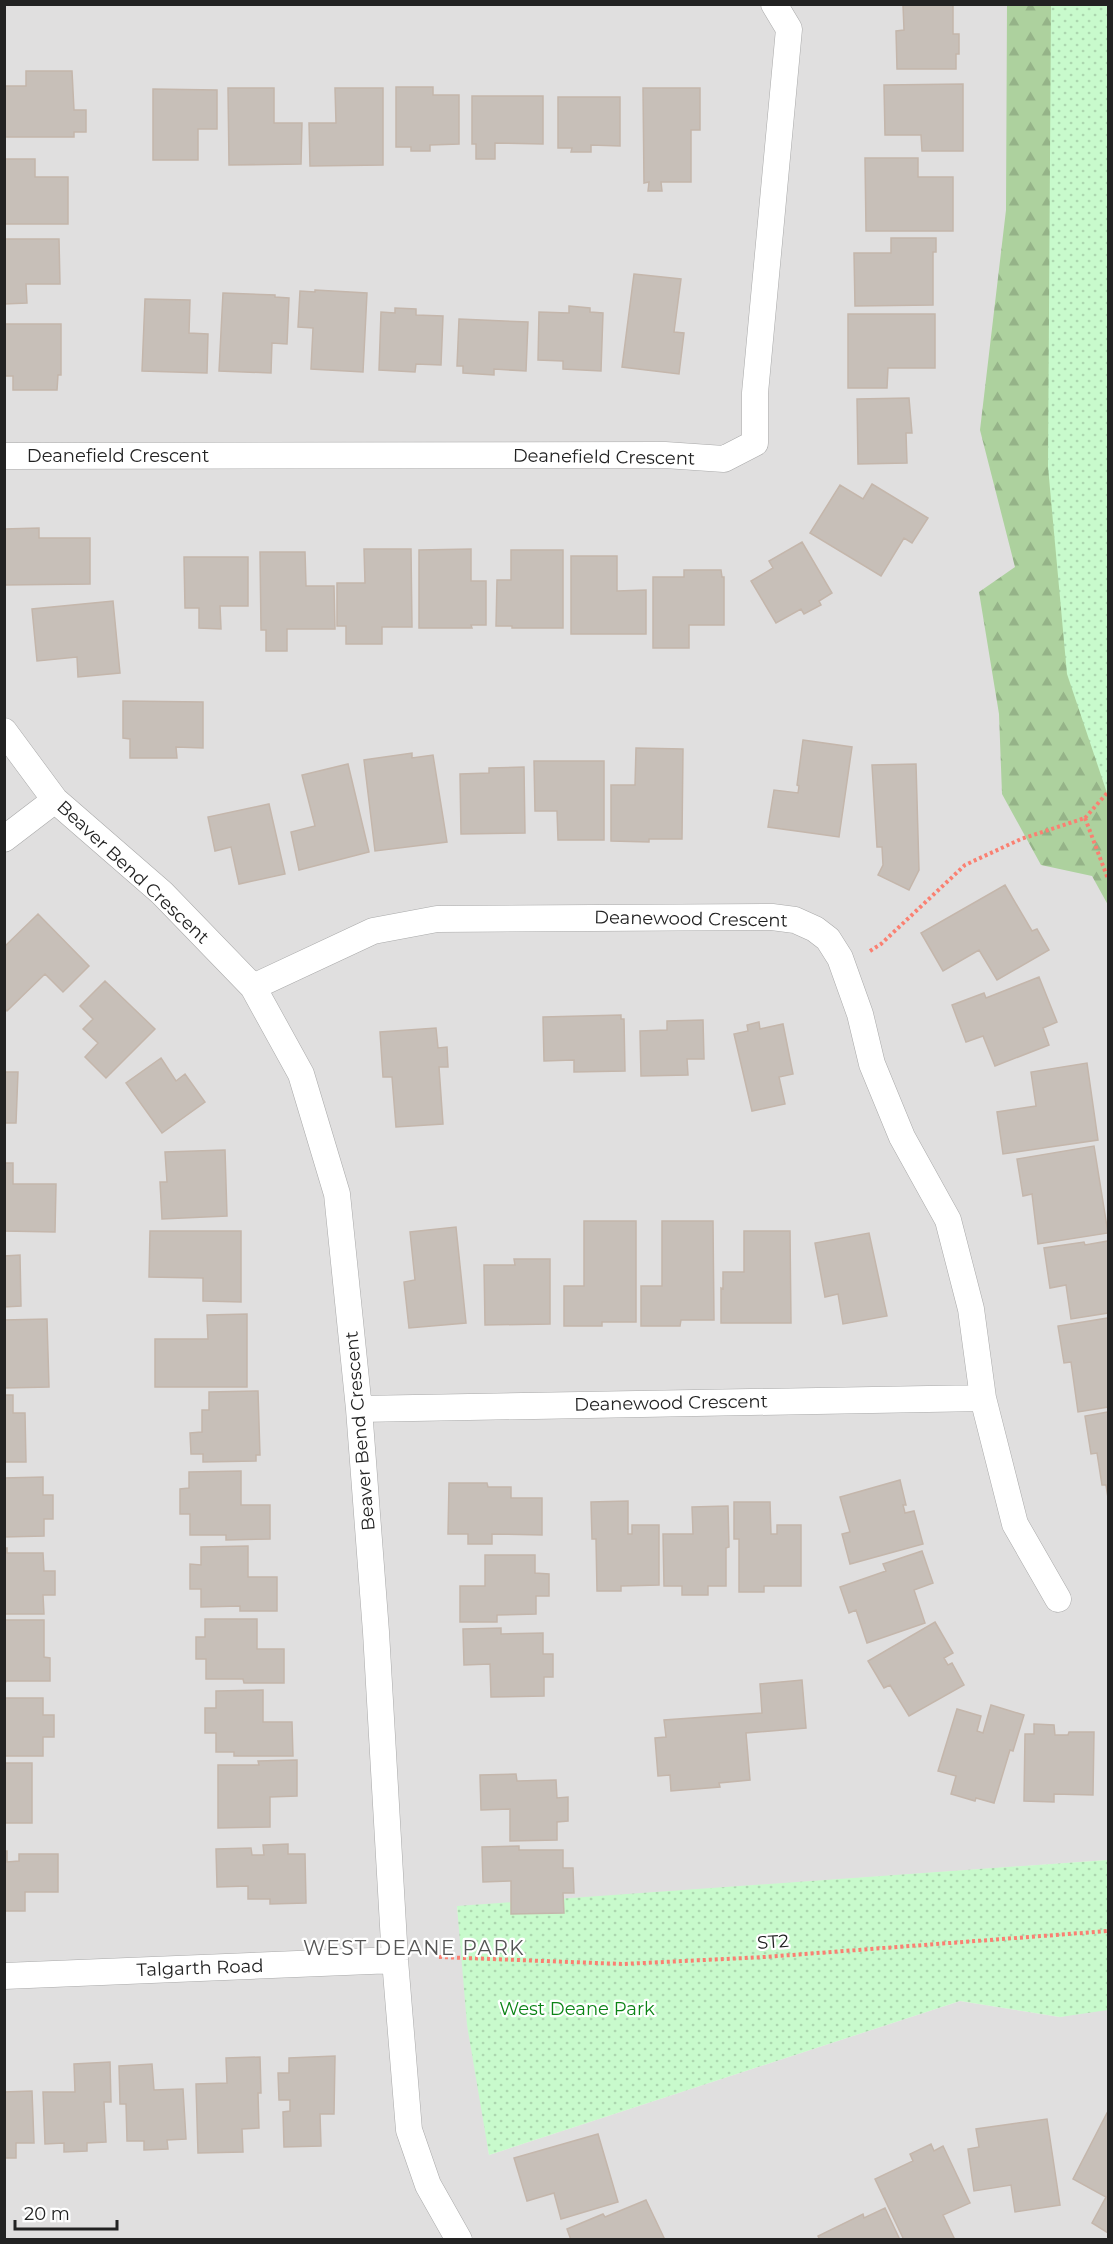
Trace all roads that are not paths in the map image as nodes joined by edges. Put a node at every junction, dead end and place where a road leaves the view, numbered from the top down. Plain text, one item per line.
1 (774, 4) edge
2 (4, 456) edge
3 (4, 731) edge
4 (55, 800) junction
5 (4, 839) edge
6 (253, 987) junction
7 (983, 1398) junction
8 (359, 1409) junction
9 (1058, 1599) dead end
10 (394, 1960) junction
11 (4, 1976) edge
12 (459, 2240) edge

1 - 2 street, Deanefield Crescent
3 - 4 street, Beaver Bend Crescent
4 - 5 street
4 - 6 street, Beaver Bend Crescent
6 - 7 street, Deanewood Crescent
6 - 8 street, Beaver Bend Crescent
7 - 8 street, Deanewood Crescent
7 - 9 street, Deanewood Crescent
8 - 10 street, Beaver Bend Crescent
10 - 11 street, Talgarth Road
10 - 12 street, Beaver Bend Crescent

